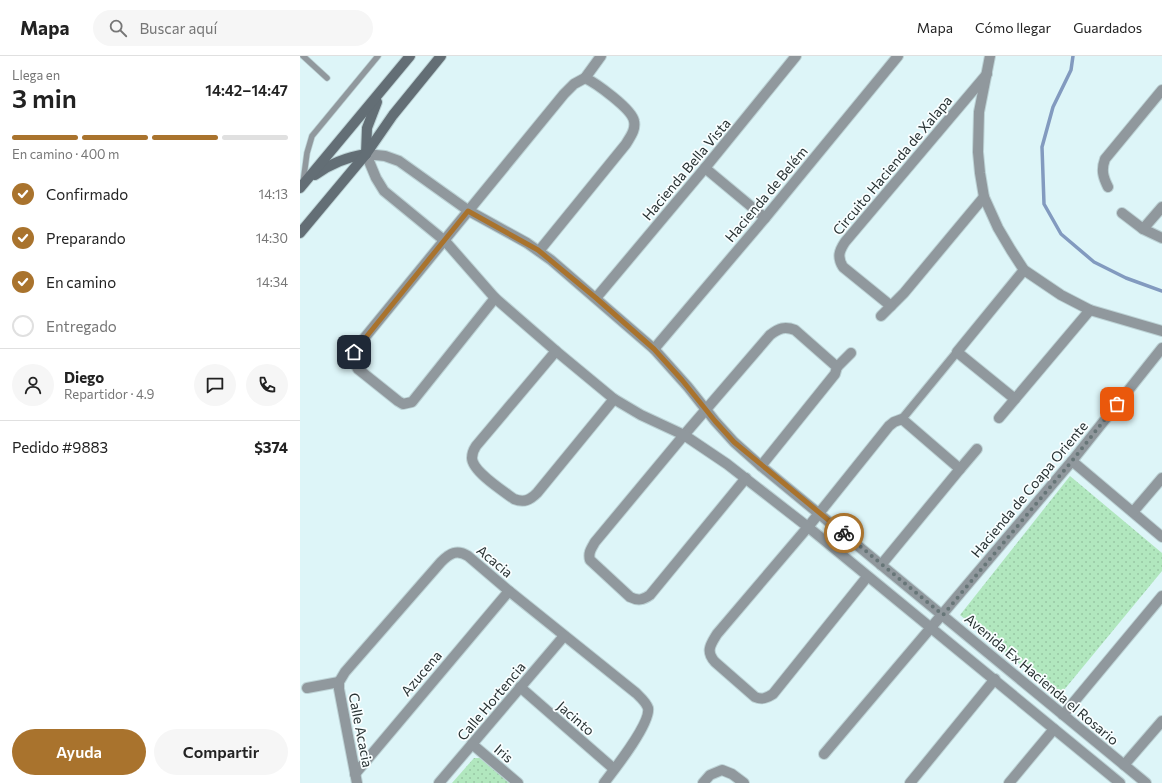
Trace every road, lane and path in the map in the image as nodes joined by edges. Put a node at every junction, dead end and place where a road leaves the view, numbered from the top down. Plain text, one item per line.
1 (303, 56) edge
2 (378, 56) edge
3 (410, 56) edge
4 (441, 56) edge
5 (601, 56) edge
6 (796, 56) edge
7 (898, 56) edge
8 (990, 56) edge
9 (987, 74) junction
10 (327, 78) dead end
11 (585, 78) junction
12 (385, 86) junction
13 (1162, 90) edge
14 (366, 154) junction
15 (705, 168) junction
16 (301, 187) edge
17 (1108, 187) dead end
18 (984, 197) junction
19 (1162, 207) edge
20 (468, 211) junction
21 (1122, 213) dead end
22 (765, 218) junction
23 (1143, 229) junction
24 (300, 233) edge
25 (1162, 238) edge
26 (445, 240) junction
27 (538, 250) junction
28 (1024, 270) junction
29 (495, 298) junction
30 (596, 298) junction
31 (891, 306) junction
32 (1090, 310) junction
33 (881, 316) dead end
34 (1162, 331) edge
35 (1162, 348) edge
36 (654, 349) junction
37 (556, 351) junction
38 (957, 352) junction
39 (851, 353) dead end
40 (837, 367) junction
41 (614, 399) junction
42 (1015, 399) junction
43 (706, 410) junction
44 (999, 418) dead end
45 (902, 419) junction
46 (684, 435) junction
47 (977, 448) dead end
48 (1072, 461) junction
49 (761, 466) junction
50 (960, 469) junction
51 (746, 478) junction
52 (1162, 478) edge
53 (1133, 512) junction
54 (819, 513) junction
55 (808, 527) junction
56 (1162, 537) edge
57 (882, 565) junction
58 (867, 577) junction
59 (509, 591) junction
60 (1162, 596) edge
61 (943, 615) junction
62 (931, 629) junction
63 (564, 636) junction
64 (995, 679) junction
65 (339, 682) junction
66 (520, 687) junction
67 (307, 688) dead end
68 (1063, 715) junction
69 (1162, 721) edge
70 (1054, 729) junction
71 (472, 744) junction
72 (824, 754) dead end
73 (1124, 765) junction
74 (614, 769) junction
75 (356, 778) edge
76 (1114, 781) edge
77 (439, 783) edge
78 (518, 783) edge
79 (604, 783) edge
80 (703, 783) edge
81 (744, 783) edge
82 (910, 783) edge
83 (1009, 783) edge
84 (1146, 783) edge

1 - 10 lane
2 - 16 lane
3 - 12 main road
4 - 14 main road
5 - 11 street
6 - 15 street, Hacienda Bella Vista
7 - 22 street, Hacienda de Belém
8 - 9 street
9 - 18 street
9 - 31 street, Circuito Hacienda de Xalapa
11 - 20 street
11 - 27 street
12 - 14 main road
12 - 16 main road
13 - 17 street
14 - 16 main road
14 - 20 street, Avenida Ex Hacienda el Rosario
14 - 24 main road
14 - 26 street
15 - 22 street
15 - 30 street, Hacienda Bella Vista
18 - 28 street
18 - 31 street
19 - 23 street
20 - 26 street
20 - 27 street, Avenida Ex Hacienda el Rosario
21 - 23 street
22 - 36 street, Hacienda de Belém
23 - 25 street
26 - 29 street
26 - 29 street
27 - 30 street, Avenida Ex Hacienda el Rosario
28 - 32 street
28 - 38 street
29 - 37 street
30 - 36 street, Avenida Ex Hacienda el Rosario
31 - 33 street
32 - 34 street
32 - 42 street
35 - 48 street, Hacienda de Coapa Oriente
36 - 43 street, Avenida Ex Hacienda el Rosario
37 - 41 street
37 - 41 street
38 - 42 street
38 - 45 street
39 - 40 street
40 - 43 street
40 - 49 street
41 - 46 street
42 - 44 street
43 - 46 street
43 - 49 street, Avenida Ex Hacienda el Rosario
45 - 50 street
45 - 54 street
46 - 51 street
46 - 51 street
47 - 50 street
48 - 53 street
48 - 61 street, Hacienda de Coapa Oriente
49 - 54 street, Avenida Ex Hacienda el Rosario
50 - 57 street
51 - 55 street
52 - 53 street
53 - 56 street
54 - 55 street
54 - 57 street, Avenida Ex Hacienda el Rosario
55 - 58 street
55 - 58 street
57 - 61 street, Avenida Ex Hacienda el Rosario
58 - 62 street
59 - 63 street, Acacia
59 - 65 street, Acacia
59 - 75 street, Azucena
60 - 68 street
61 - 62 street, Hacienda de Coapa Oriente
61 - 68 street, Avenida Ex Hacienda el Rosario
62 - 64 street
62 - 72 street, Hacienda de Coapa Oriente
63 - 66 street, Calle Hortencia
63 - 74 street, Acacia
64 - 70 street
64 - 82 street
65 - 67 street
65 - 75 street, Calle Acacia
66 - 71 street, Calle Hortencia
66 - 74 street, Jacinto
68 - 73 street, Avenida Ex Hacienda el Rosario
69 - 73 street
70 - 76 street
70 - 83 street
71 - 77 street, Calle Hortencia
71 - 78 street, Iris
73 - 84 street, Avenida Ex Hacienda el Rosario
74 - 79 street
80 - 81 street

